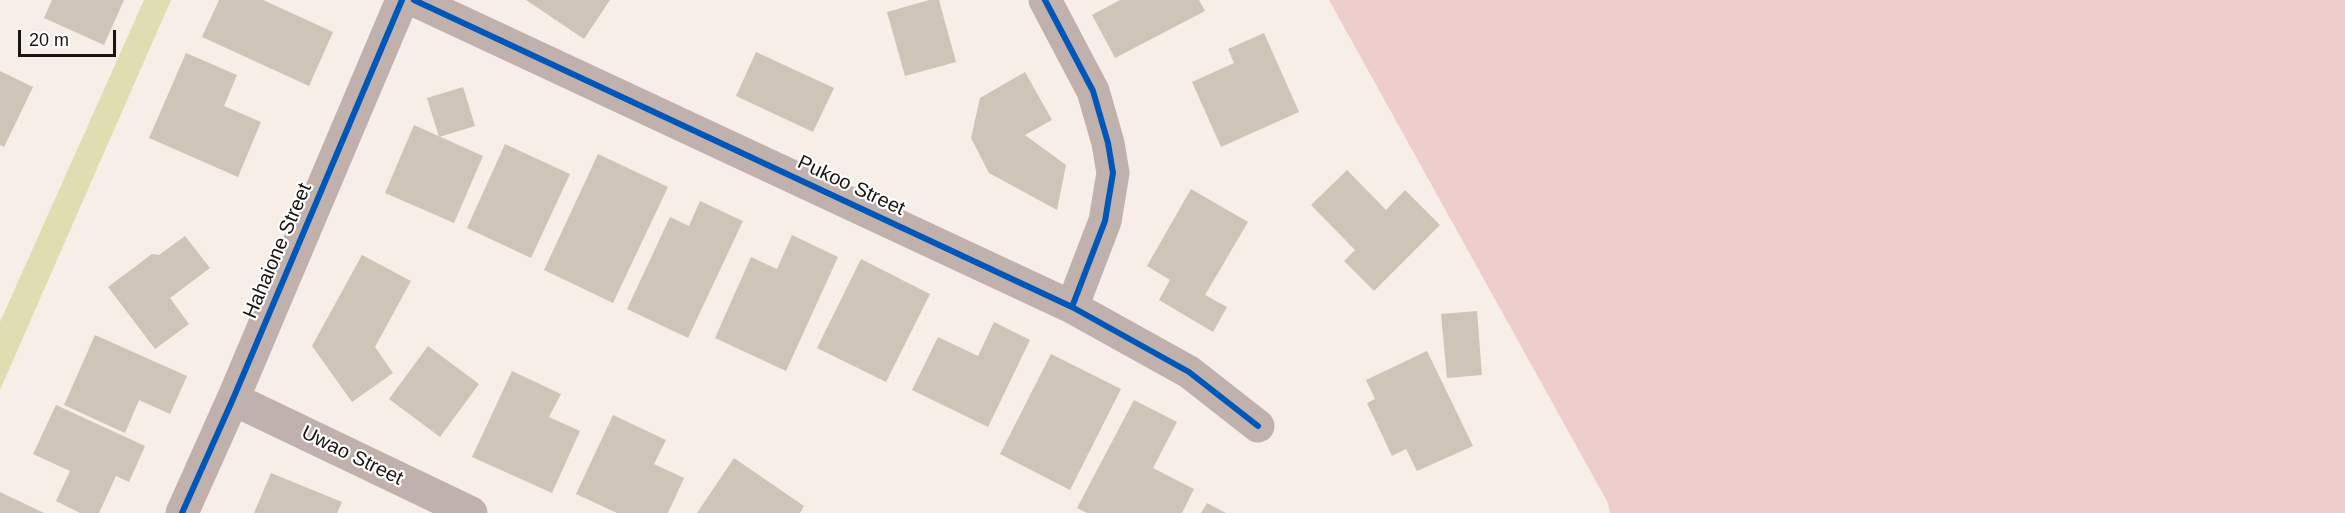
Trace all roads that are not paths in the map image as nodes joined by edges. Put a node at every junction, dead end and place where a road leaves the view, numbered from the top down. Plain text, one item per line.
1 (402, 0) edge
2 (414, 0) edge
3 (1046, 0) edge
4 (1072, 307) junction
5 (233, 399) junction
6 (1258, 426) dead end
7 (182, 513) edge
8 (471, 513) edge

1 - 5 street, Hahaione Street
2 - 4 street, Pukoo Street
3 - 4 street
4 - 6 street, Pukoo Street
5 - 7 street, Hahaione Street
5 - 8 street, Uwao Street

